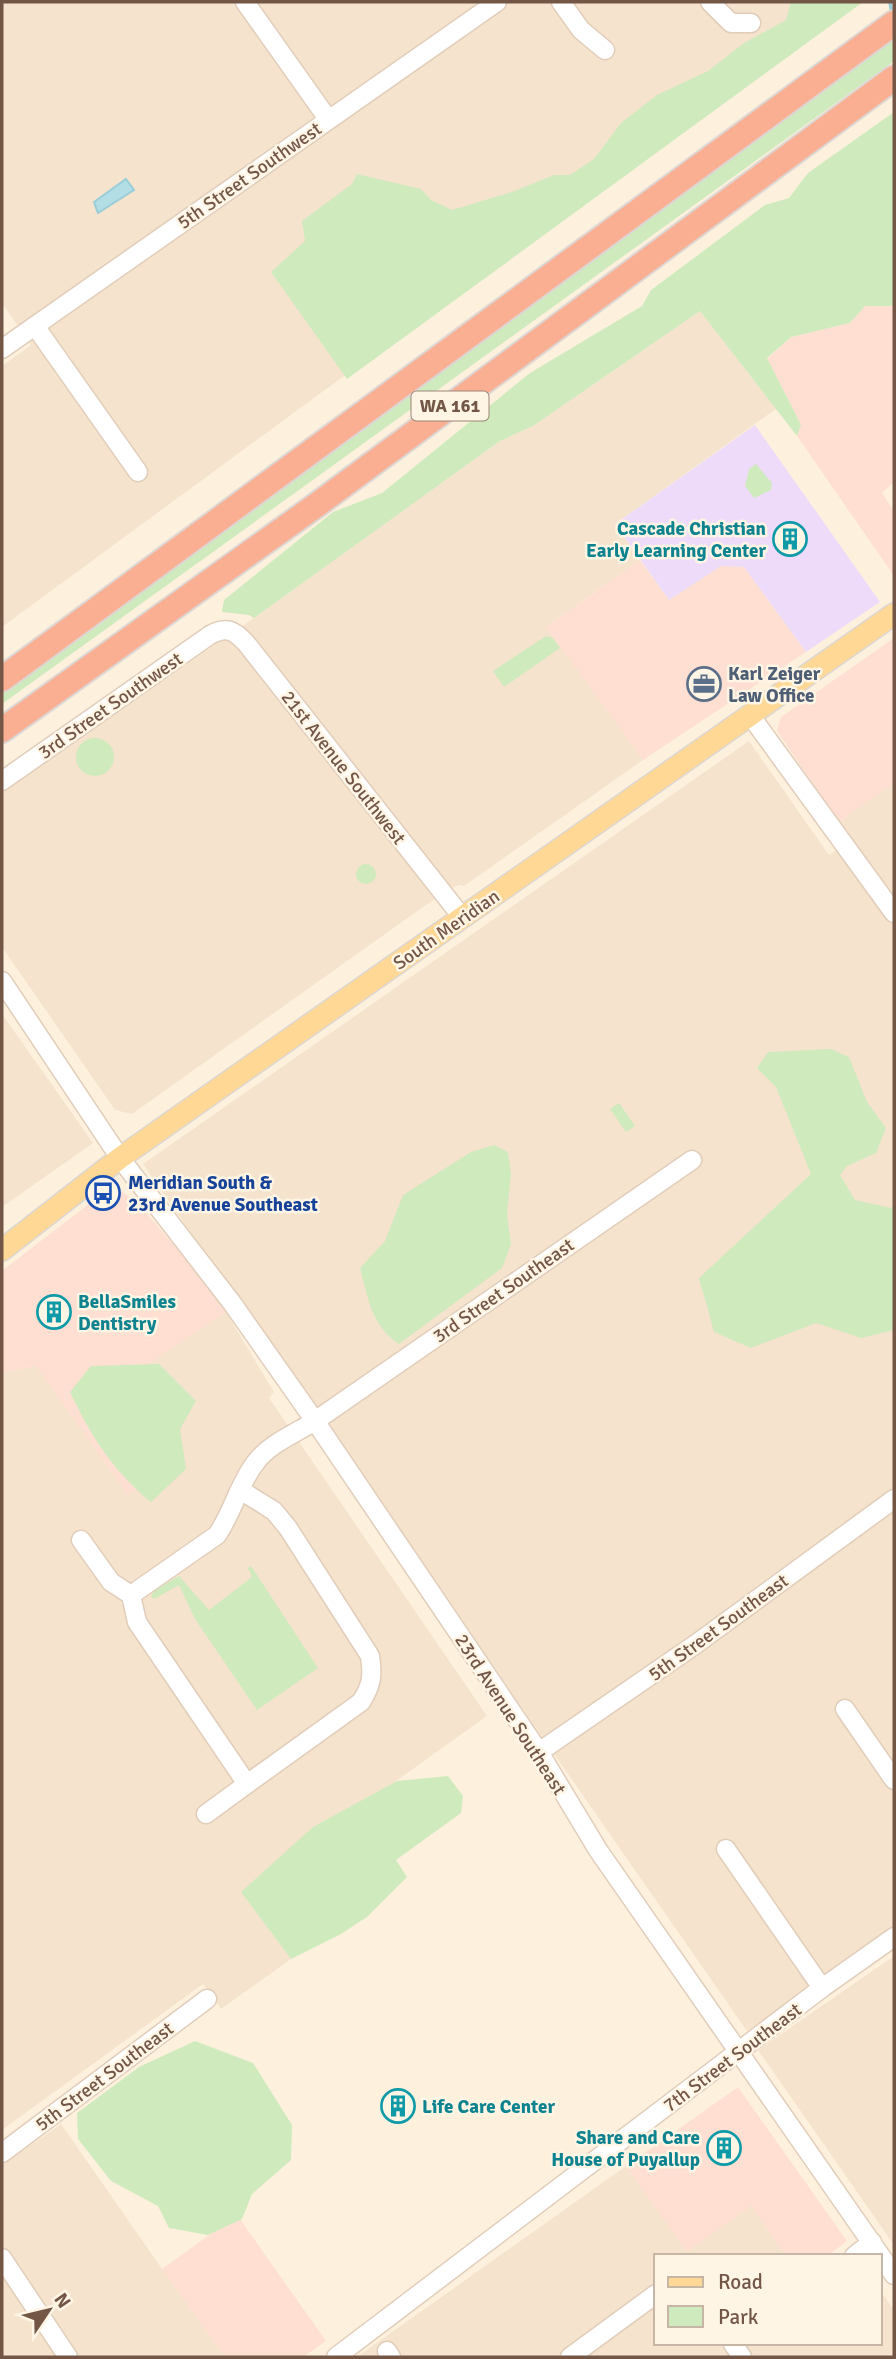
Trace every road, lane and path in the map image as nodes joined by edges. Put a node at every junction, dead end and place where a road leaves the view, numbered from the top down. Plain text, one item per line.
1 (245, 2) edge
2 (497, 2) edge
3 (561, 2) edge
4 (710, 2) edge
5 (894, 12) edge
6 (751, 23) dead end
7 (894, 23) edge
8 (606, 50) dead end
9 (840, 61) junction
10 (894, 78) edge
11 (328, 119) junction
12 (35, 326) junction
13 (2, 349) edge
14 (138, 472) dead end
15 (894, 614) edge
16 (218, 631) joint
17 (2, 679) edge
18 (750, 715) junction
19 (2, 730) edge
20 (2, 781) edge
21 (894, 913) edge
22 (463, 917) junction
23 (2, 981) edge
24 (120, 1158) junction
25 (692, 1160) dead end
26 (2, 1250) edge
27 (315, 1421) junction
28 (242, 1491) junction
29 (894, 1499) edge
30 (81, 1540) dead end
31 (131, 1595) junction
32 (845, 1709) dead end
33 (539, 1752) junction
34 (894, 1780) edge
35 (247, 1784) junction
36 (206, 1814) dead end
37 (726, 1849) dead end
38 (894, 1937) edge
39 (822, 1988) junction
40 (207, 1998) dead end
41 (738, 2052) junction
42 (2, 2152) edge
43 (872, 2242) junction
44 (857, 2254) edge
45 (880, 2254) edge
46 (882, 2257) edge
47 (2, 2258) edge
48 (894, 2275) edge
49 (654, 2295) edge
50 (68, 2357) edge
51 (336, 2357) edge
52 (570, 2357) edge

1 - 11 street
2 - 11 street, 5th Street Southwest
3 - 8 street
4 - 6 street
5 - 9 highway
7 - 9 highway, WA 161
9 - 17 highway, WA 161
10 - 19 highway, WA 161
11 - 12 street, 5th Street Southwest
12 - 13 street, 5th Street Southwest
12 - 14 street
15 - 18 main road, South Meridian
16 - 20 street, 3rd Street Southwest
16 - 22 street, 21st Avenue Southwest
18 - 21 street
18 - 22 main road, South Meridian
22 - 24 main road, South Meridian
23 - 24 street, 23rd Avenue Southeast
24 - 26 main road, South Meridian
24 - 27 street, 23rd Avenue Southeast
25 - 27 street, 3rd Street Southeast
27 - 28 street, 3rd Street Southeast
27 - 33 street, 23rd Avenue Southeast
28 - 31 street, 3rd Street Southeast
28 - 35 street
29 - 33 street, 5th Street Southeast
30 - 31 street
31 - 35 street
32 - 34 street
33 - 41 street, 23rd Avenue Southeast
35 - 36 street
37 - 39 street
38 - 39 street, 7th Street Southeast
39 - 41 street, 7th Street Southeast
40 - 42 street, 5th Street Southeast
41 - 43 street, 23rd Avenue Southeast
41 - 51 street, 7th Street Southeast
43 - 44 street
43 - 45 street, 23rd Avenue Southeast
46 - 48 street, 23rd Avenue Southeast
47 - 50 street
49 - 52 street

